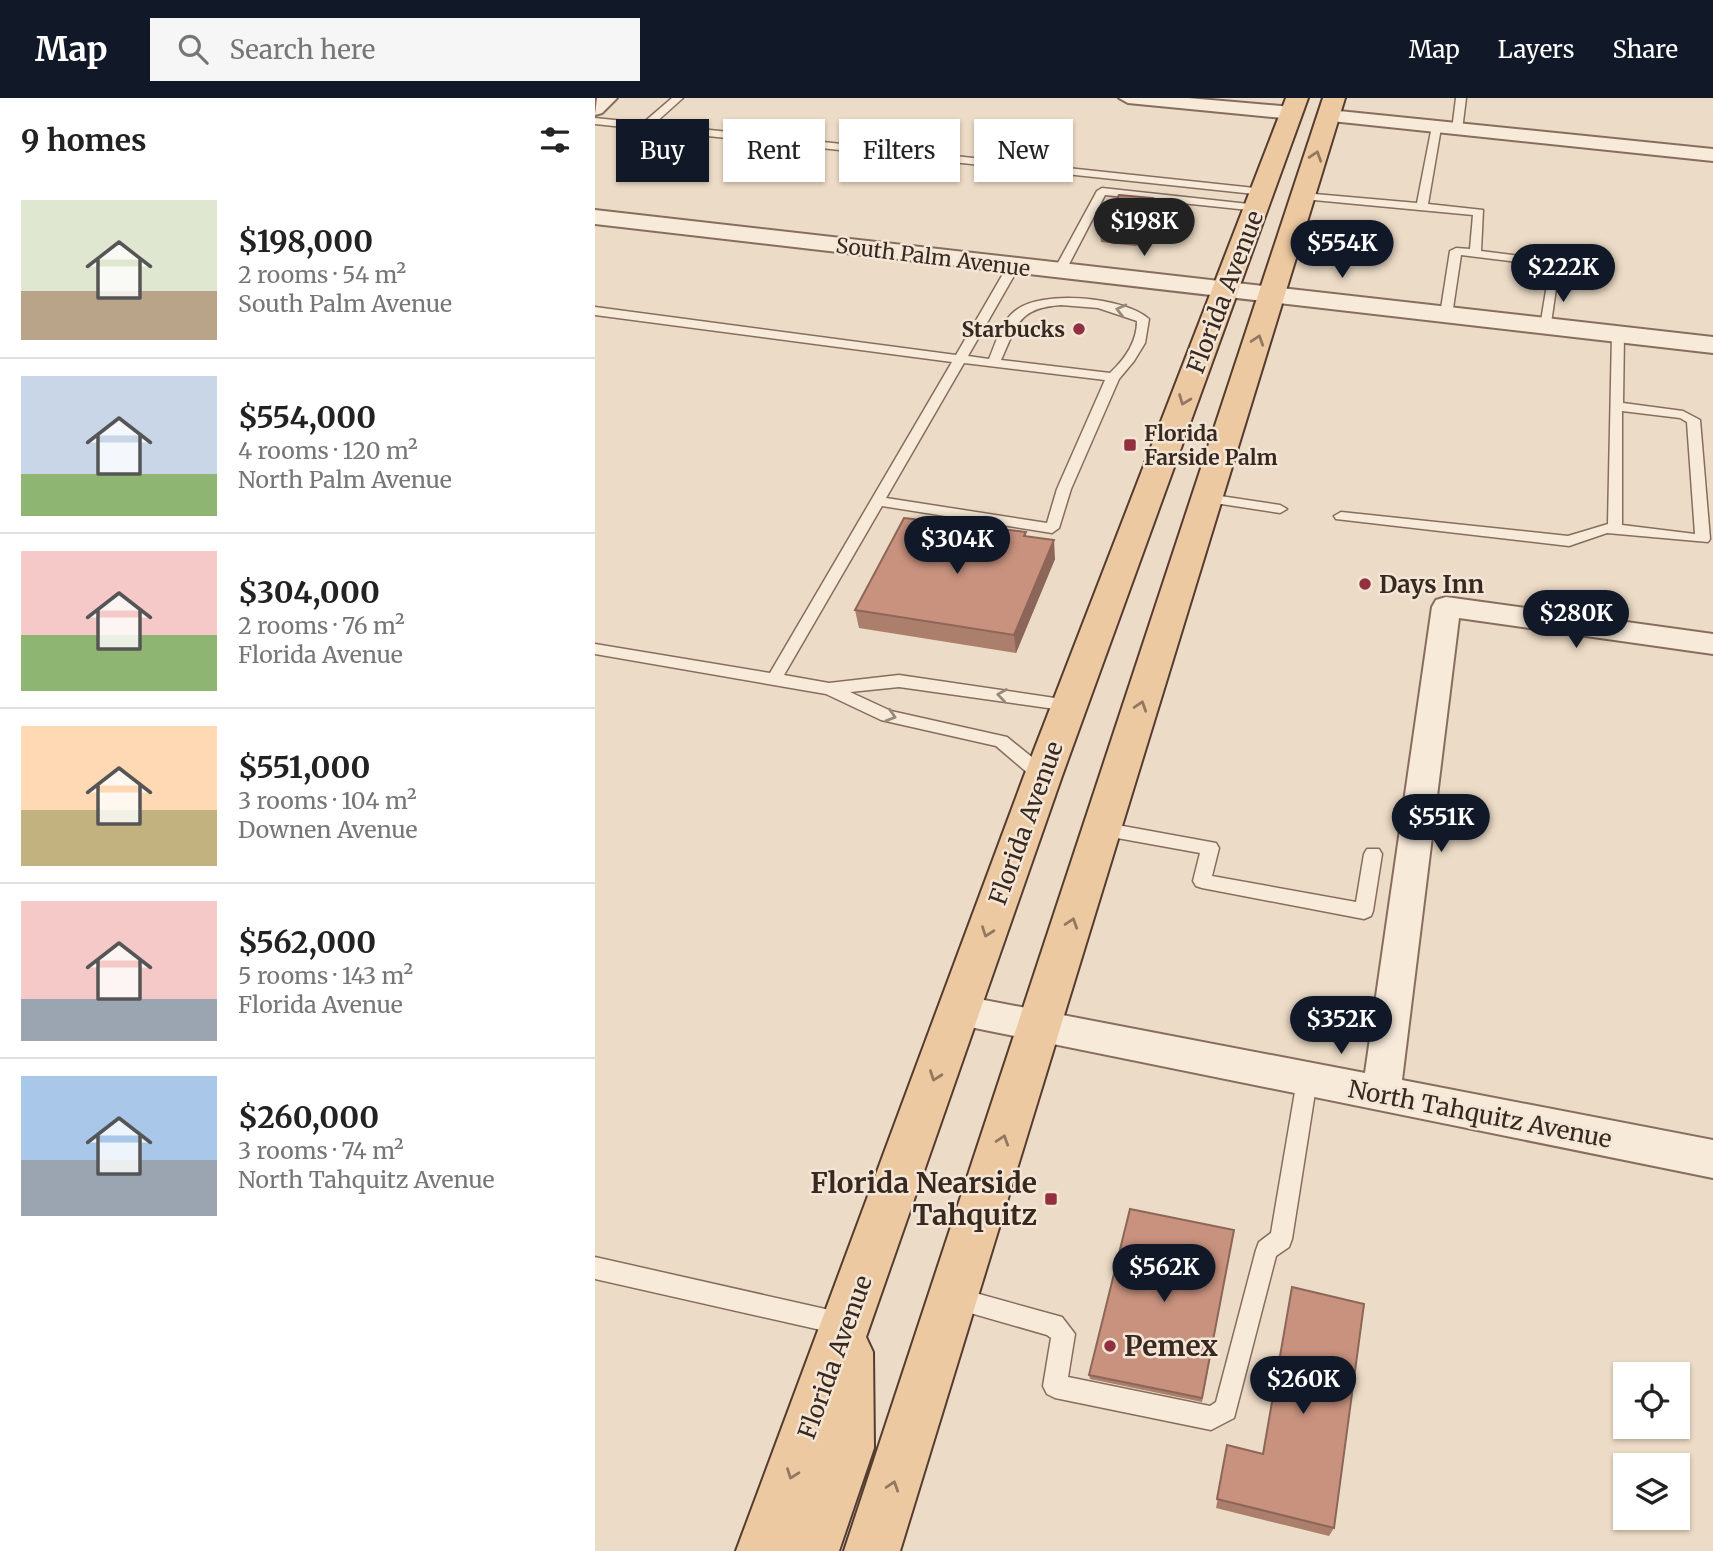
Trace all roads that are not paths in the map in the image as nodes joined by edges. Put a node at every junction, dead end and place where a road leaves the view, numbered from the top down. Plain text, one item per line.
1 (608, 98) edge
2 (678, 98) edge
3 (1128, 98) edge
4 (1461, 98) edge
5 (1199, 101) edge
6 (1295, 105) edge
7 (1332, 107) edge
8 (595, 109) edge
9 (654, 119) edge
10 (595, 121) edge
11 (616, 124) edge
12 (1436, 128) junction
13 (1457, 130) junction
14 (709, 135) edge
15 (1713, 155) edge
16 (1303, 196) junction
17 (1261, 200) junction
18 (1422, 206) junction
19 (595, 217) edge
20 (1475, 253) junction
21 (1013, 267) junction
22 (1059, 272) junction
23 (1225, 290) junction
24 (1270, 296) junction
25 (595, 311) edge
26 (1445, 315) junction
27 (1546, 327) junction
28 (1618, 334) junction
29 (1713, 345) edge
30 (960, 359) junction
31 (994, 362) junction
32 (1114, 377) junction
33 (1616, 406) junction
34 (878, 501) junction
35 (1280, 509) dead end
36 (1202, 513) junction
37 (1341, 516) dead end
38 (1615, 529) junction
39 (1446, 607) joint
40 (1713, 644) edge
41 (595, 649) edge
42 (774, 679) junction
43 (829, 688) junction
44 (1069, 705) junction
45 (1043, 776) junction
46 (1101, 829) junction
47 (1373, 854) dead end
48 (958, 1011) junction
49 (1039, 1027) junction
50 (1307, 1080) junction
51 (1381, 1094) junction
52 (1713, 1159) edge
53 (595, 1268) edge
54 (953, 1298) junction
55 (847, 1325) junction
56 (764, 1551) edge
57 (811, 1551) edge
58 (872, 1551) edge

1 - 8 street
2 - 9 lane
3 - 5 street
4 - 13 lane
5 - 6 street
6 - 17 main road, Florida Avenue
7 - 12 street
16 -> 7 main road, Florida Avenue
10 - 11 lane
12 - 13 street
12 - 18 lane
13 - 15 street
14 - 17 lane
16 - 18 lane
16 - 24 main road, Florida Avenue
17 - 22 lane
17 - 23 main road, Florida Avenue
18 - 20 lane
19 - 21 street, South Palm Avenue
20 - 26 lane
20 - 27 lane
21 - 22 street, South Palm Avenue
21 - 30 lane
22 - 23 street, South Palm Avenue
23 - 24 street, South Palm Avenue
23 -> 44 main road, Florida Avenue
24 - 26 street, South Palm Avenue
36 -> 24 main road, Florida Avenue
25 - 30 lane
26 - 27 street, South Palm Avenue
27 - 28 street, South Palm Avenue
28 - 29 street, South Palm Avenue
28 - 33 lane
30 - 31 lane
30 - 34 lane
31 - 32 lane
32 -> 31 lane
32 - 34 lane
33 - 38 lane
33 - 38 lane
34 - 42 lane
35 - 36 lane
46 -> 36 main road, Florida Avenue
37 - 38 lane
39 - 40 street
39 - 51 street
41 - 42 lane
42 - 43 lane
44 -> 43 lane
43 -> 45 lane
44 - 45 main road, Florida Avenue
45 -> 48 main road, Florida Avenue
46 - 47 lane
49 -> 46 main road, Florida Avenue
48 - 49 street, North Tahquitz Avenue
48 -> 55 main road, Florida Avenue
49 - 50 street, North Tahquitz Avenue
54 -> 49 main road, Florida Avenue
50 - 51 street, North Tahquitz Avenue
50 - 54 lane
51 - 52 street, North Tahquitz Avenue
53 - 55 lane
58 -> 54 main road, Florida Avenue
55 -> 56 main road, Florida Avenue
55 - 57 main road

